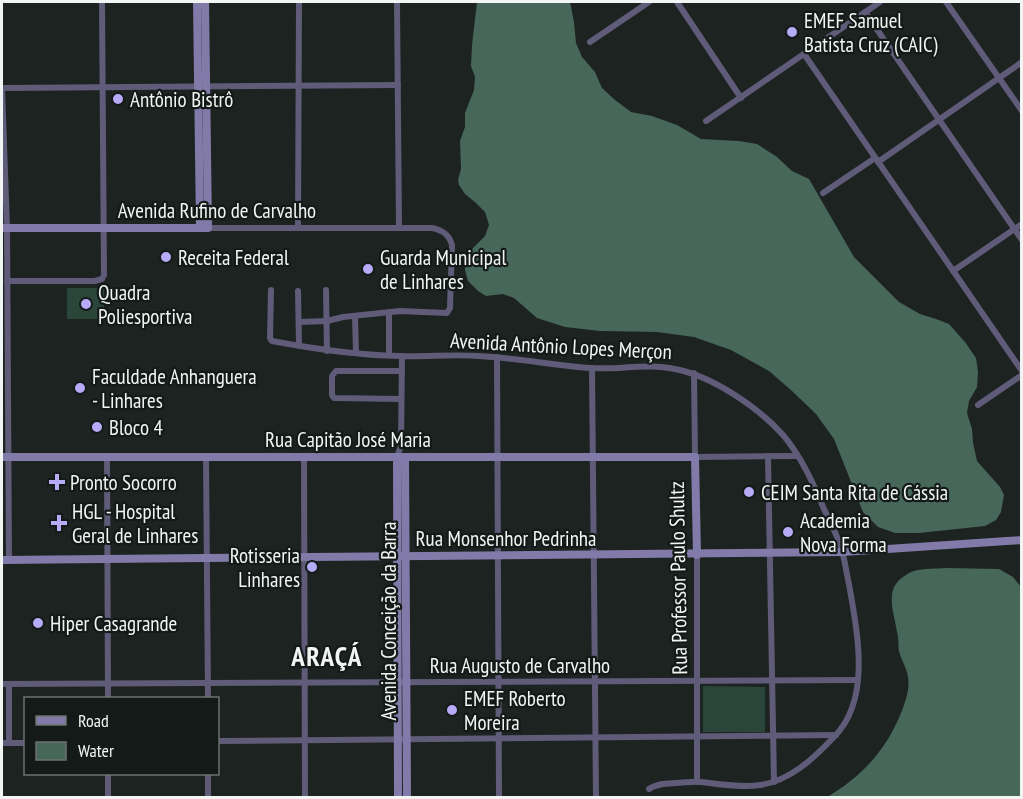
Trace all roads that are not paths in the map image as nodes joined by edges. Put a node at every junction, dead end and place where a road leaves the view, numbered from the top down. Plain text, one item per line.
1 (102, 2) edge
2 (197, 2) edge
3 (205, 2) edge
4 (299, 2) edge
5 (397, 2) edge
6 (649, 2) edge
7 (677, 2) edge
8 (880, 2) edge
9 (946, 2) edge
10 (865, 12) junction
11 (590, 42) dead end
12 (804, 54) junction
13 (1022, 62) edge
14 (999, 78) junction
15 (398, 85) junction
16 (299, 86) junction
17 (102, 87) junction
18 (202, 87) junction
19 (2, 88) edge
20 (741, 98) junction
21 (1022, 111) edge
22 (939, 120) junction
23 (706, 121) dead end
24 (877, 160) junction
25 (823, 193) dead end
26 (1022, 224) edge
27 (399, 227) junction
28 (4, 228) edge
29 (104, 228) junction
30 (204, 228) junction
31 (298, 228) junction
32 (1014, 229) junction
33 (1022, 240) edge
34 (953, 271) junction
35 (7, 281) junction
36 (271, 290) dead end
37 (326, 290) dead end
38 (298, 291) dead end
39 (389, 312) junction
40 (355, 316) junction
41 (327, 321) junction
42 (299, 322) junction
43 (299, 346) junction
44 (4, 350) edge
45 (327, 351) junction
46 (356, 353) junction
47 (389, 356) junction
48 (402, 356) junction
49 (497, 357) junction
50 (592, 368) junction
51 (1022, 370) edge
52 (402, 371) junction
53 (694, 373) junction
54 (1022, 375) edge
55 (401, 399) junction
56 (978, 405) dead end
57 (768, 456) junction
58 (797, 456) junction
59 (5, 457) edge
60 (107, 457) junction
61 (206, 457) junction
62 (304, 457) junction
63 (401, 457) junction
64 (498, 457) junction
65 (593, 457) junction
66 (694, 457) junction
67 (1022, 539) edge
68 (843, 552) junction
69 (770, 553) junction
70 (698, 555) junction
71 (498, 556) junction
72 (594, 556) junction
73 (402, 557) junction
74 (304, 558) junction
75 (207, 559) junction
76 (5, 560) edge
77 (108, 560) junction
78 (772, 680) junction
79 (858, 680) junction
80 (595, 681) junction
81 (697, 681) junction
82 (304, 682) junction
83 (402, 682) junction
84 (499, 682) junction
85 (208, 683) junction
86 (2, 684) edge
87 (9, 684) junction
88 (108, 684) junction
89 (108, 697) edge
90 (208, 697) edge
91 (836, 735) junction
92 (697, 736) junction
93 (773, 736) junction
94 (499, 738) junction
95 (596, 738) junction
96 (402, 739) junction
97 (305, 740) junction
98 (219, 741) edge
99 (5, 743) edge
100 (24, 743) edge
101 (108, 775) edge
102 (208, 775) edge
103 (697, 782) junction
104 (774, 782) junction
105 (650, 789) dead end
106 (108, 798) edge
107 (208, 798) edge
108 (305, 798) edge
109 (398, 798) edge
110 (406, 798) edge
111 (499, 798) edge
112 (596, 798) edge

1 - 17 street
2 - 18 main road
3 - 18 main road
4 - 16 street
5 - 15 street
6 - 11 street
7 - 20 street
8 - 10 street
9 - 14 street
10 - 12 street
10 - 22 street
12 - 20 street
12 - 24 street
13 - 14 street
14 - 21 street
14 - 22 street
15 - 16 street
15 - 27 street
16 - 18 street
16 - 31 street
17 - 18 street
17 - 19 street
17 - 29 street
18 - 30 main road
19 - 28 street
20 - 23 street
22 - 24 street
22 - 32 street
24 - 25 street
24 - 34 street
26 - 32 street
27 - 31 street, Avenida Rufino de Carvalho
27 - 39 street, Avenida Rufino de Carvalho
28 - 29 main road, Avenida Rufino de Carvalho
28 - 35 street
29 - 30 main road, Avenida Rufino de Carvalho
29 - 35 street
30 - 31 street, Avenida Rufino de Carvalho
32 - 33 street
32 - 34 street
34 - 51 street
35 - 44 street
36 - 43 street, Avenida Antônio Lopes Merçon
37 - 41 street
38 - 42 street
39 - 40 street
39 - 47 street
40 - 41 street
40 - 46 street
41 - 42 street
41 - 45 street
42 - 43 street
43 - 45 street, Avenida Antônio Lopes Merçon
44 - 59 street
45 - 46 street, Avenida Antônio Lopes Merçon
46 - 47 street, Avenida Antônio Lopes Merçon
47 - 48 street, Avenida Antônio Lopes Merçon
48 - 49 street, Avenida Antônio Lopes Merçon
48 - 52 street, Avenida Conceição da Barra
49 - 50 street, Avenida Antônio Lopes Merçon
49 - 64 street
50 - 53 street, Avenida Antônio Lopes Merçon
50 - 65 street
52 - 55 street, Avenida Conceição da Barra
52 - 55 street
53 - 58 street, Avenida Antônio Lopes Merçon
53 - 66 street, Rua Professor Paulo Shultz
54 - 56 street
55 - 63 street, Avenida Conceição da Barra
57 - 58 street
57 - 66 street
57 - 69 street
58 - 68 street, Avenida Antônio Lopes Merçon
59 - 60 main road, Rua Capitão José Maria
59 - 76 street
60 - 61 main road, Rua Capitão José Maria
60 - 77 street
61 - 62 main road, Rua Capitão José Maria
61 - 75 street
62 - 63 main road, Rua Capitão José Maria
62 - 74 street
63 - 64 main road, Rua Capitão José Maria
63 - 73 main road, Avenida Conceição da Barra
64 - 65 main road, Rua Capitão José Maria
64 - 71 street
65 - 66 main road, Rua Capitão José Maria
65 - 72 street
66 - 70 main road, Rua Professor Paulo Shultz
67 - 68 main road, Rua Monsenhor Pedrinha
68 - 69 main road, Rua Monsenhor Pedrinha
68 - 79 street, Avenida Antônio Lopes Merçon
69 - 70 main road, Rua Monsenhor Pedrinha
69 - 78 street
70 - 72 main road, Rua Monsenhor Pedrinha
70 - 81 street, Rua Professor Paulo Shultz
71 - 72 main road, Rua Monsenhor Pedrinha
71 - 73 main road, Rua Monsenhor Pedrinha
71 - 84 street
72 - 80 street
73 - 74 main road, Rua Monsenhor Pedrinha
73 - 83 main road, Avenida Conceição da Barra
74 - 75 main road, Rua Monsenhor Pedrinha
74 - 82 street
75 - 77 main road, Rua Monsenhor Pedrinha
75 - 85 street
76 - 77 main road, Rua Monsenhor Pedrinha
77 - 88 street
78 - 79 street, Rua Augusto de Carvalho
78 - 81 street, Rua Augusto de Carvalho
78 - 93 street
79 - 91 street, Avenida Antônio Lopes Merçon
80 - 81 street, Rua Augusto de Carvalho
80 - 84 street, Rua Augusto de Carvalho
80 - 95 street
81 - 92 street, Rua Professor Paulo Shultz
82 - 83 street, Rua Augusto de Carvalho
82 - 85 street, Rua Augusto de Carvalho
82 - 97 street
83 - 84 street, Rua Augusto de Carvalho
83 - 96 main road, Avenida Conceição da Barra
84 - 94 street
85 - 88 street, Rua Augusto de Carvalho
85 - 90 street
86 - 87 street, Rua Augusto de Carvalho
87 - 88 street, Rua Augusto de Carvalho
87 - 99 street
88 - 89 street
91 - 93 street
91 - 104 street, Avenida Antônio Lopes Merçon
92 - 93 street
92 - 95 street
92 - 103 street, Rua Professor Paulo Shultz
93 - 104 street
94 - 95 street
94 - 96 street
94 - 111 street
95 - 112 street
96 - 97 street
96 - 109 main road, Avenida Conceição da Barra
96 - 110 main road, Avenida Conceição da Barra
97 - 98 street
97 - 108 street
99 - 100 street
101 - 106 street
102 - 107 street
103 - 104 street, Avenida Antônio Lopes Merçon
103 - 105 street, Avenida Antônio Lopes Merçon

